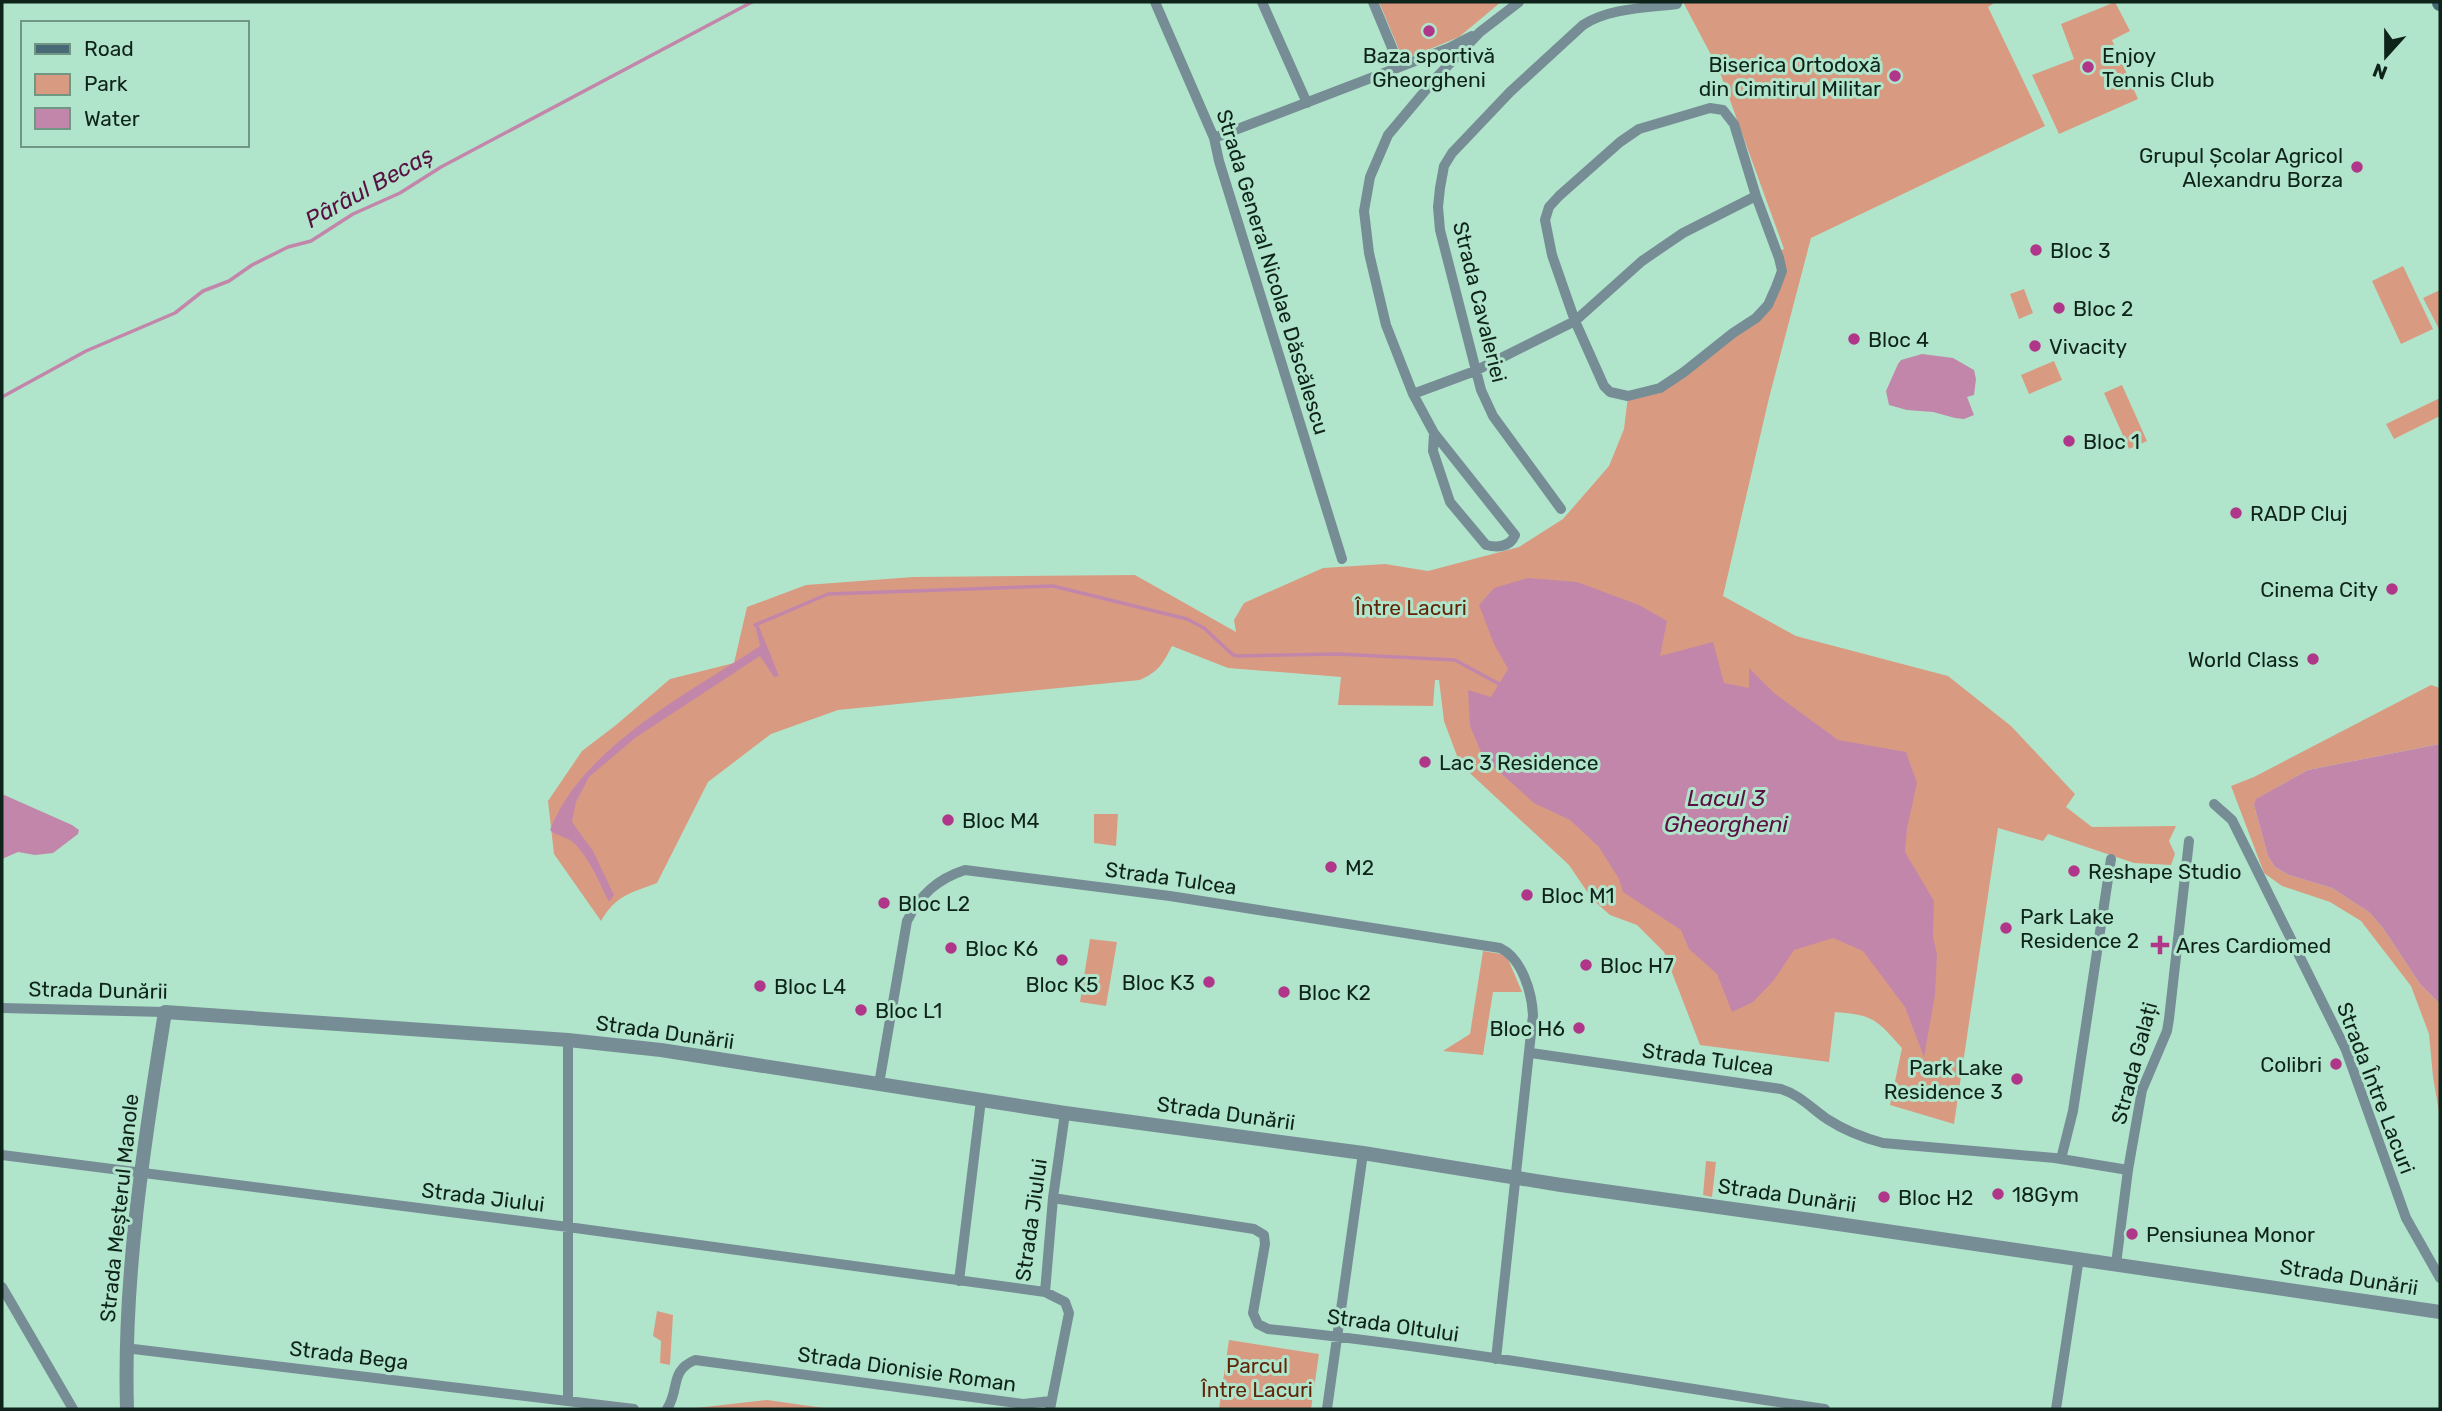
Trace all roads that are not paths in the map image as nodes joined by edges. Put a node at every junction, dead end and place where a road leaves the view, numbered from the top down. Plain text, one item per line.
1 (1155, 2) edge
2 (1262, 2) edge
3 (1373, 2) edge
4 (1520, 2) edge
5 (1677, 4) dead end
6 (1480, 32) junction
7 (1400, 67) junction
8 (1307, 103) junction
9 (1214, 138) junction
10 (1756, 196) junction
11 (1575, 321) junction
12 (1475, 371) junction
13 (1413, 394) junction
14 (1434, 433) junction
15 (1561, 509) dead end
16 (1342, 559) dead end
17 (2214, 804) dead end
18 (2189, 841) dead end
19 (2111, 859) dead end
20 (2, 1008) edge
21 (165, 1012) junction
22 (568, 1040) junction
23 (1531, 1052) junction
24 (879, 1084) junction
25 (981, 1100) junction
26 (1065, 1113) junction
27 (1363, 1153) junction
28 (2, 1156) edge
29 (2061, 1159) junction
30 (2128, 1170) junction
31 (142, 1172) junction
32 (1516, 1178) junction
33 (1053, 1198) junction
34 (568, 1227) junction
35 (2079, 1258) junction
36 (2116, 1264) junction
37 (2440, 1278) edge
38 (959, 1281) junction
39 (2, 1287) edge
40 (1045, 1293) junction
41 (2440, 1312) edge
42 (1339, 1337) junction
43 (125, 1348) junction
44 (1496, 1359) junction
45 (569, 1401) junction
46 (1050, 1405) edge
47 (672, 1407) edge
48 (73, 1409) edge
49 (127, 1409) edge
50 (634, 1409) edge
51 (1327, 1409) edge
52 (1825, 1409) edge
53 (2056, 1409) edge

1 - 9 street, Strada General Nicolae Dăscălescu
2 - 8 street
3 - 7 street
4 - 6 street
5 - 12 street, Strada Cavaleriei
6 - 7 street
6 - 13 street
7 - 8 street
8 - 9 street
9 - 16 street, Strada General Nicolae Dăscălescu
10 - 11 street
10 - 11 street
10 - 11 street
11 - 12 street
12 - 13 street
12 - 15 street, Strada Cavaleriei
13 - 14 street
14 - 14 street
17 - 37 street, Strada Între Lacuri
18 - 30 street, Strada Galați
19 - 29 street
20 - 21 street, Strada Dunării
21 - 22 street, Strada Dunării
21 - 31 street, Strada Meșterul Manole
22 - 24 street, Strada Dunării
22 - 34 street
23 - 24 street, Strada Tulcea
23 - 29 street, Strada Tulcea
23 - 32 street, Strada Tulcea
24 - 25 street, Strada Dunării
25 - 26 street, Strada Dunării
25 - 38 street
26 - 27 street, Strada Dunării
26 - 33 street, Strada Jiului
27 - 32 street, Strada Dunării
27 - 42 street
28 - 31 street, Strada Jiului
29 - 30 street
30 - 36 street, Strada Galați
31 - 34 street, Strada Jiului
31 - 43 street, Strada Meșterul Manole
32 - 35 street, Strada Dunării
32 - 44 street, Strada Tulcea
33 - 40 street, Strada Jiului
33 - 42 street, Strada Oltului
34 - 38 street, Strada Jiului
34 - 45 street
35 - 36 street, Strada Dunării
35 - 53 street
36 - 41 street, Strada Dunării
38 - 40 street, Strada Jiului
39 - 48 street
40 - 46 street, Strada Dionisie Roman
42 - 44 street, Strada Oltului
42 - 51 street
43 - 45 street, Strada Bega
43 - 49 street, Strada Meșterul Manole
44 - 52 street, Strada Oltului
45 - 50 street
46 - 47 street, Strada Dionisie Roman

